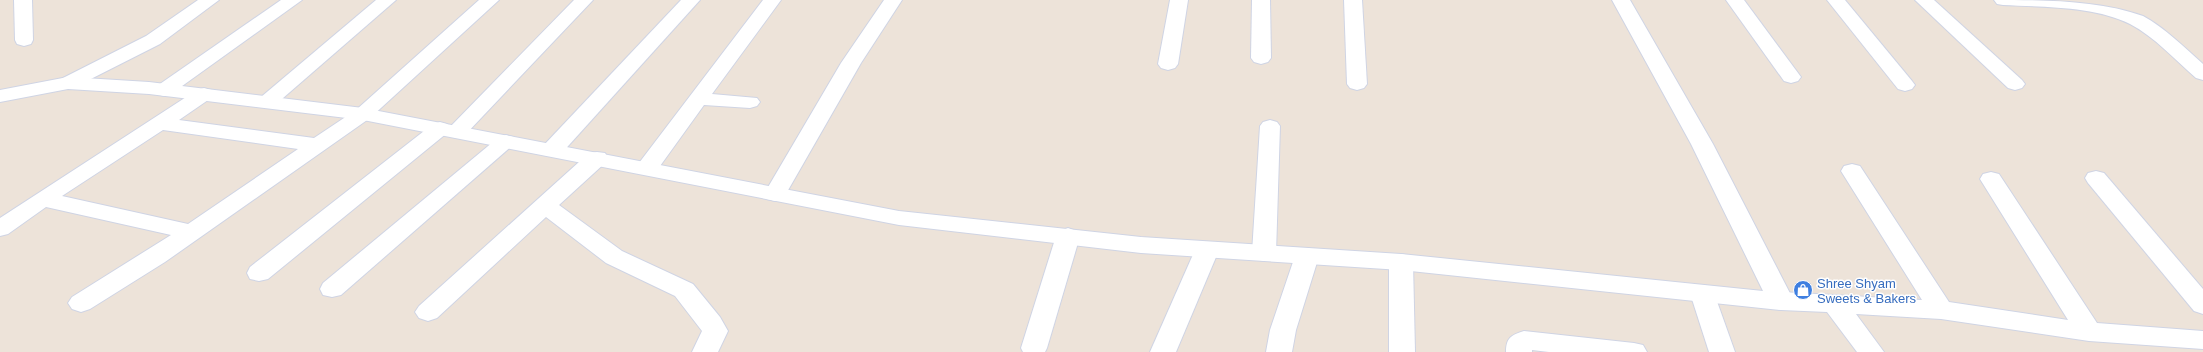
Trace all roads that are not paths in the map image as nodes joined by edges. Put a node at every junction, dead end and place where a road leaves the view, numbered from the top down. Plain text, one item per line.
1 (23, 0) edge
2 (210, 0) edge
3 (294, 0) edge
4 (387, 0) edge
5 (490, 0) edge
6 (584, 0) edge
7 (691, 0) edge
8 (772, 0) edge
9 (893, 0) edge
10 (1179, 0) edge
11 (1261, 0) edge
12 (1353, 0) edge
13 (1622, 0) edge
14 (1735, 0) edge
15 (1836, 0) edge
16 (1924, 0) edge
17 (2009, 0) edge
18 (24, 40) dead end
19 (1261, 58) dead end
20 (1168, 64) dead end
21 (2203, 74) edge
22 (1791, 78) dead end
23 (68, 83) junction
24 (1357, 84) dead end
25 (2015, 84) dead end
26 (1905, 85) dead end
27 (164, 90) junction
28 (204, 94) junction
29 (0, 96) edge
30 (699, 99) junction
31 (268, 101) junction
32 (750, 102) dead end
33 (363, 114) junction
34 (159, 123) junction
35 (1270, 126) dead end
36 (448, 130) junction
37 (506, 141) junction
38 (317, 145) junction
39 (552, 150) junction
40 (597, 158) junction
41 (647, 168) junction
42 (1852, 171) dead end
43 (2096, 178) dead end
44 (1991, 179) dead end
45 (775, 194) junction
46 (42, 199) junction
47 (544, 205) junction
48 (0, 229) edge
49 (192, 232) junction
50 (1068, 236) junction
51 (1207, 250) junction
52 (1264, 253) junction
53 (1307, 256) junction
54 (1401, 262) junction
55 (259, 273) dead end
56 (332, 289) dead end
57 (1702, 293) junction
58 (1781, 301) junction
59 (81, 303) dead end
60 (1835, 305) junction
61 (2203, 305) edge
62 (1941, 310) junction
63 (428, 312) dead end
64 (2105, 339) edge
65 (2203, 340) edge
66 (1034, 348) dead end
67 (704, 352) edge
68 (1163, 352) edge
69 (1279, 352) edge
70 (1402, 352) edge
71 (1519, 352) edge
72 (1634, 352) edge
73 (1722, 352) edge
74 (1871, 352) edge

1 - 18 street
2 - 23 street
3 - 27 street
4 - 31 street
5 - 33 street
6 - 36 street
7 - 39 street
8 - 30 street
9 - 45 street
10 - 20 street
11 - 19 street
12 - 24 street
13 - 58 street
14 - 22 street
15 - 26 street
16 - 25 street
17 - 21 street
23 - 27 street
23 - 29 street
27 - 28 street
28 - 31 street
28 - 34 street
30 - 32 street
30 - 41 street
31 - 33 street
33 - 36 street
33 - 38 street
34 - 38 street
34 - 46 street
35 - 52 street
36 - 37 street
36 - 55 street
37 - 39 street
37 - 56 street
38 - 49 street
39 - 40 street
40 - 41 street
40 - 47 street
41 - 45 street
42 - 62 street
43 - 61 street
44 - 64 street
45 - 50 street
46 - 48 street
46 - 49 street
47 - 63 street
47 - 67 street
49 - 59 street
50 - 51 street
50 - 66 street
51 - 52 street
51 - 68 street
52 - 53 street
53 - 54 street
53 - 69 street
54 - 57 street
54 - 70 street
57 - 58 street
57 - 73 street
58 - 60 street
60 - 62 street
60 - 74 street
62 - 64 street
64 - 65 street
71 - 72 street

